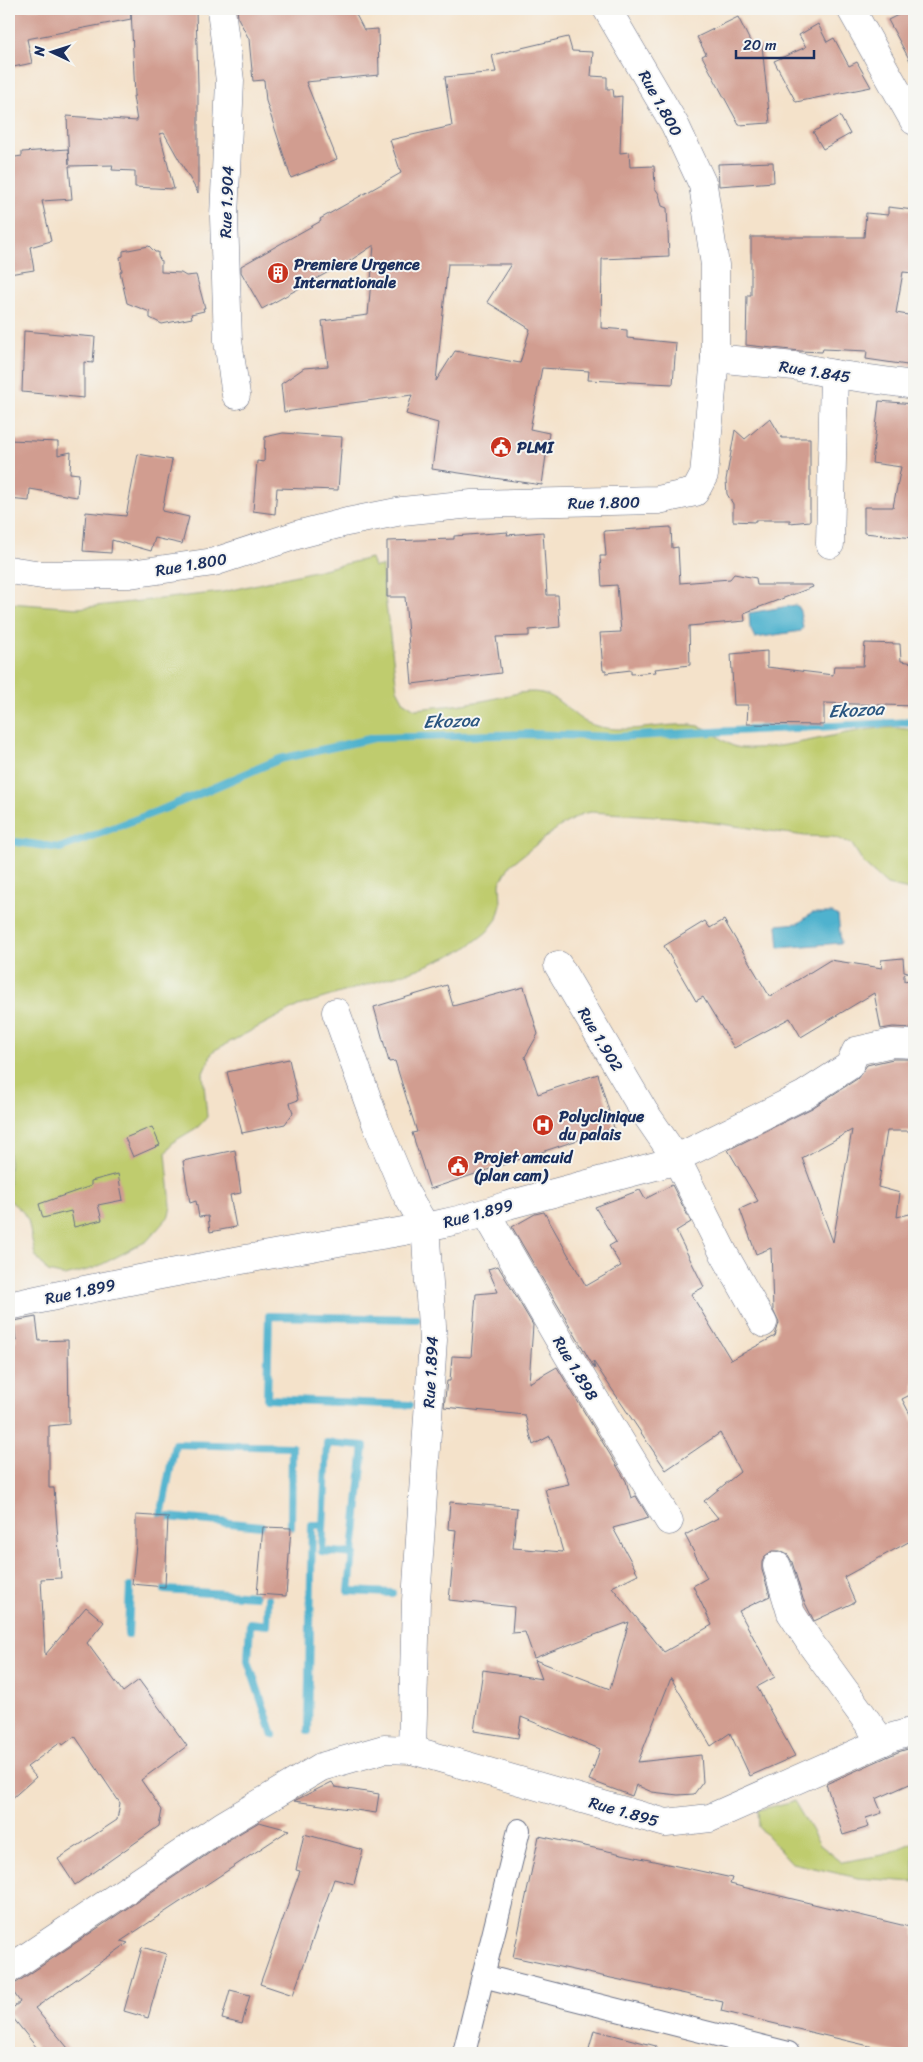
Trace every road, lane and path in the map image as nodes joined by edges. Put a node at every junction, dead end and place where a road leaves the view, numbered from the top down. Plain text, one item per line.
1 (221, 9) edge
2 (607, 9) edge
3 (851, 9) edge
4 (914, 121) edge
5 (715, 358) junction
6 (834, 374) junction
7 (914, 386) edge
8 (236, 395) dead end
9 (830, 544) dead end
10 (9, 570) edge
11 (558, 965) dead end
12 (336, 1012) dead end
13 (914, 1044) edge
14 (676, 1158) junction
15 (486, 1213) junction
16 (426, 1226) junction
17 (9, 1306) edge
18 (763, 1323) dead end
19 (669, 1521) dead end
20 (777, 1566) dead end
21 (914, 1731) edge
22 (882, 1742) junction
23 (412, 1750) junction
24 (520, 1830) dead end
25 (9, 1969) edge
26 (483, 1976) junction
27 (464, 2053) edge
28 (788, 2053) edge

1 - 8 street, Rue 1.904
2 - 5 street, Rue 1.800
3 - 4 street
5 - 6 street, Rue 1.845
5 - 10 street, Rue 1.800
6 - 7 street, Rue 1.845
6 - 9 street
11 - 14 street, Rue 1.902
12 - 16 street, Rue 1.894
13 - 14 street, Rue 1.899
14 - 15 street, Rue 1.899
14 - 18 street, Rue 1.902
15 - 16 street, Rue 1.899
15 - 19 street, Rue 1.898
16 - 17 street, Rue 1.899
16 - 23 street, Rue 1.894
20 - 22 street
21 - 22 street, Rue 1.895
22 - 23 street, Rue 1.895
23 - 25 street, Rue 1.895
24 - 26 street
26 - 27 street
26 - 28 street

